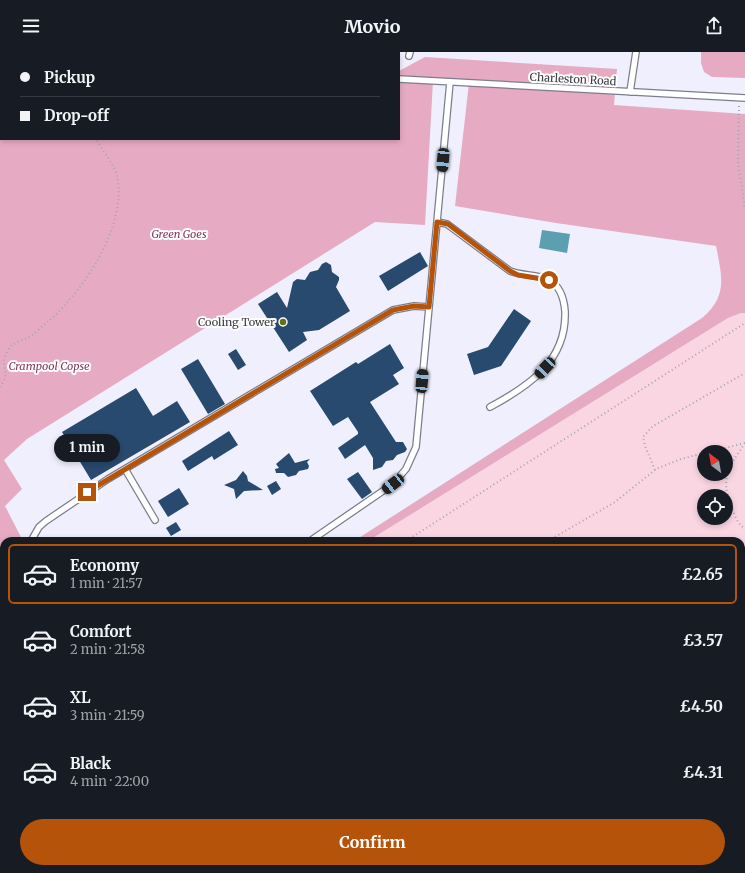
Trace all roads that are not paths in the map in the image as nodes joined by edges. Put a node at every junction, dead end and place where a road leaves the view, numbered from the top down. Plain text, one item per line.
1 (636, 52) edge
2 (400, 79) edge
3 (450, 82) junction
4 (630, 92) junction
5 (742, 98) edge
6 (437, 222) junction
7 (429, 307) junction
8 (490, 407) dead end
9 (125, 469) junction
10 (155, 520) dead end
11 (33, 537) edge
12 (316, 537) edge

1 - 4 lane
2 - 3 lane, Charleston Road
3 - 4 lane, Charleston Road
3 - 6 lane
4 - 5 lane, Charleston Road
6 - 7 lane
6 - 8 lane
7 - 9 lane
7 - 12 lane
9 - 10 lane
9 - 11 lane

